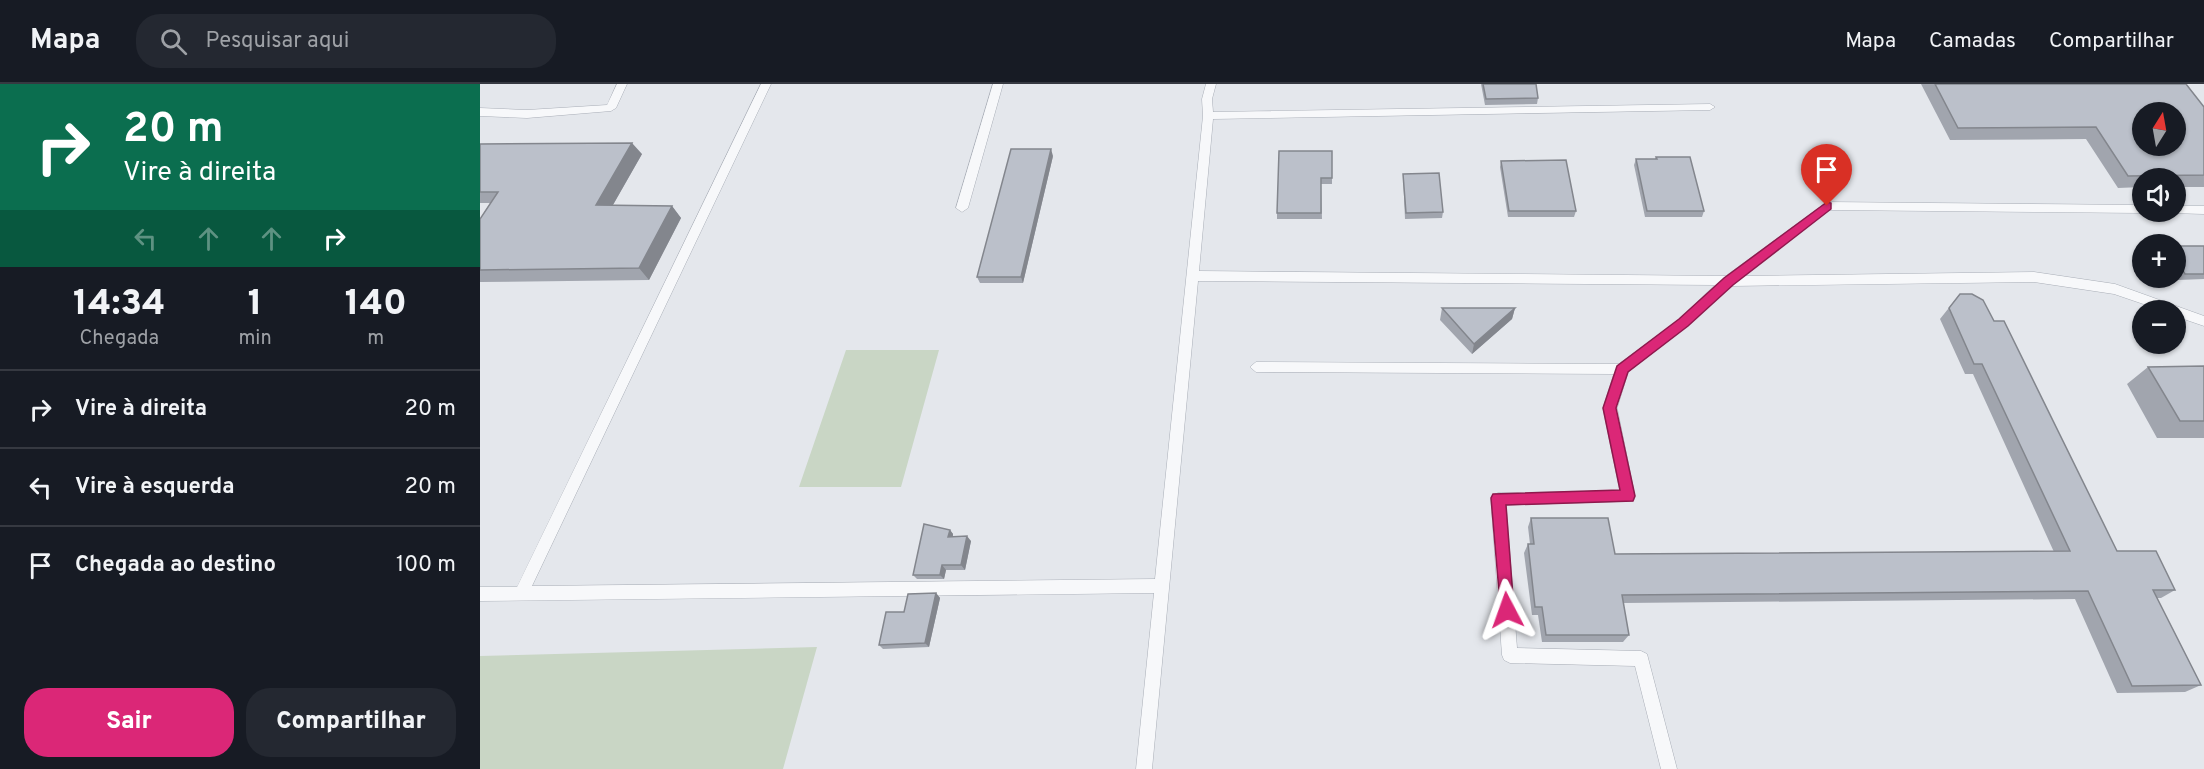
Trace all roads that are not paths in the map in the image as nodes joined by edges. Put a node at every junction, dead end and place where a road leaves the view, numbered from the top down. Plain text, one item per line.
1 (622, 84) edge
2 (766, 84) edge
3 (998, 84) edge
4 (1211, 84) edge
5 (1710, 107) dead end
6 (480, 112) edge
7 (1208, 116) junction
8 (962, 208) dead end
9 (2132, 210) edge
10 (2186, 210) edge
11 (2204, 210) edge
12 (1192, 276) junction
13 (1728, 281) junction
14 (2204, 321) edge
15 (1256, 367) dead end
16 (1622, 369) junction
17 (1162, 586) junction
18 (480, 594) edge
19 (521, 594) junction
20 (1144, 769) edge
21 (1669, 769) edge

1 - 6 lane
2 - 19 lane
3 - 8 lane
4 - 7 lane
5 - 7 lane
7 - 12 lane
9 - 13 lane
10 - 11 lane
12 - 13 lane
12 - 17 lane
13 - 14 lane
13 - 16 lane
15 - 16 lane
16 - 21 lane
17 - 19 lane
17 - 20 lane
18 - 19 lane

